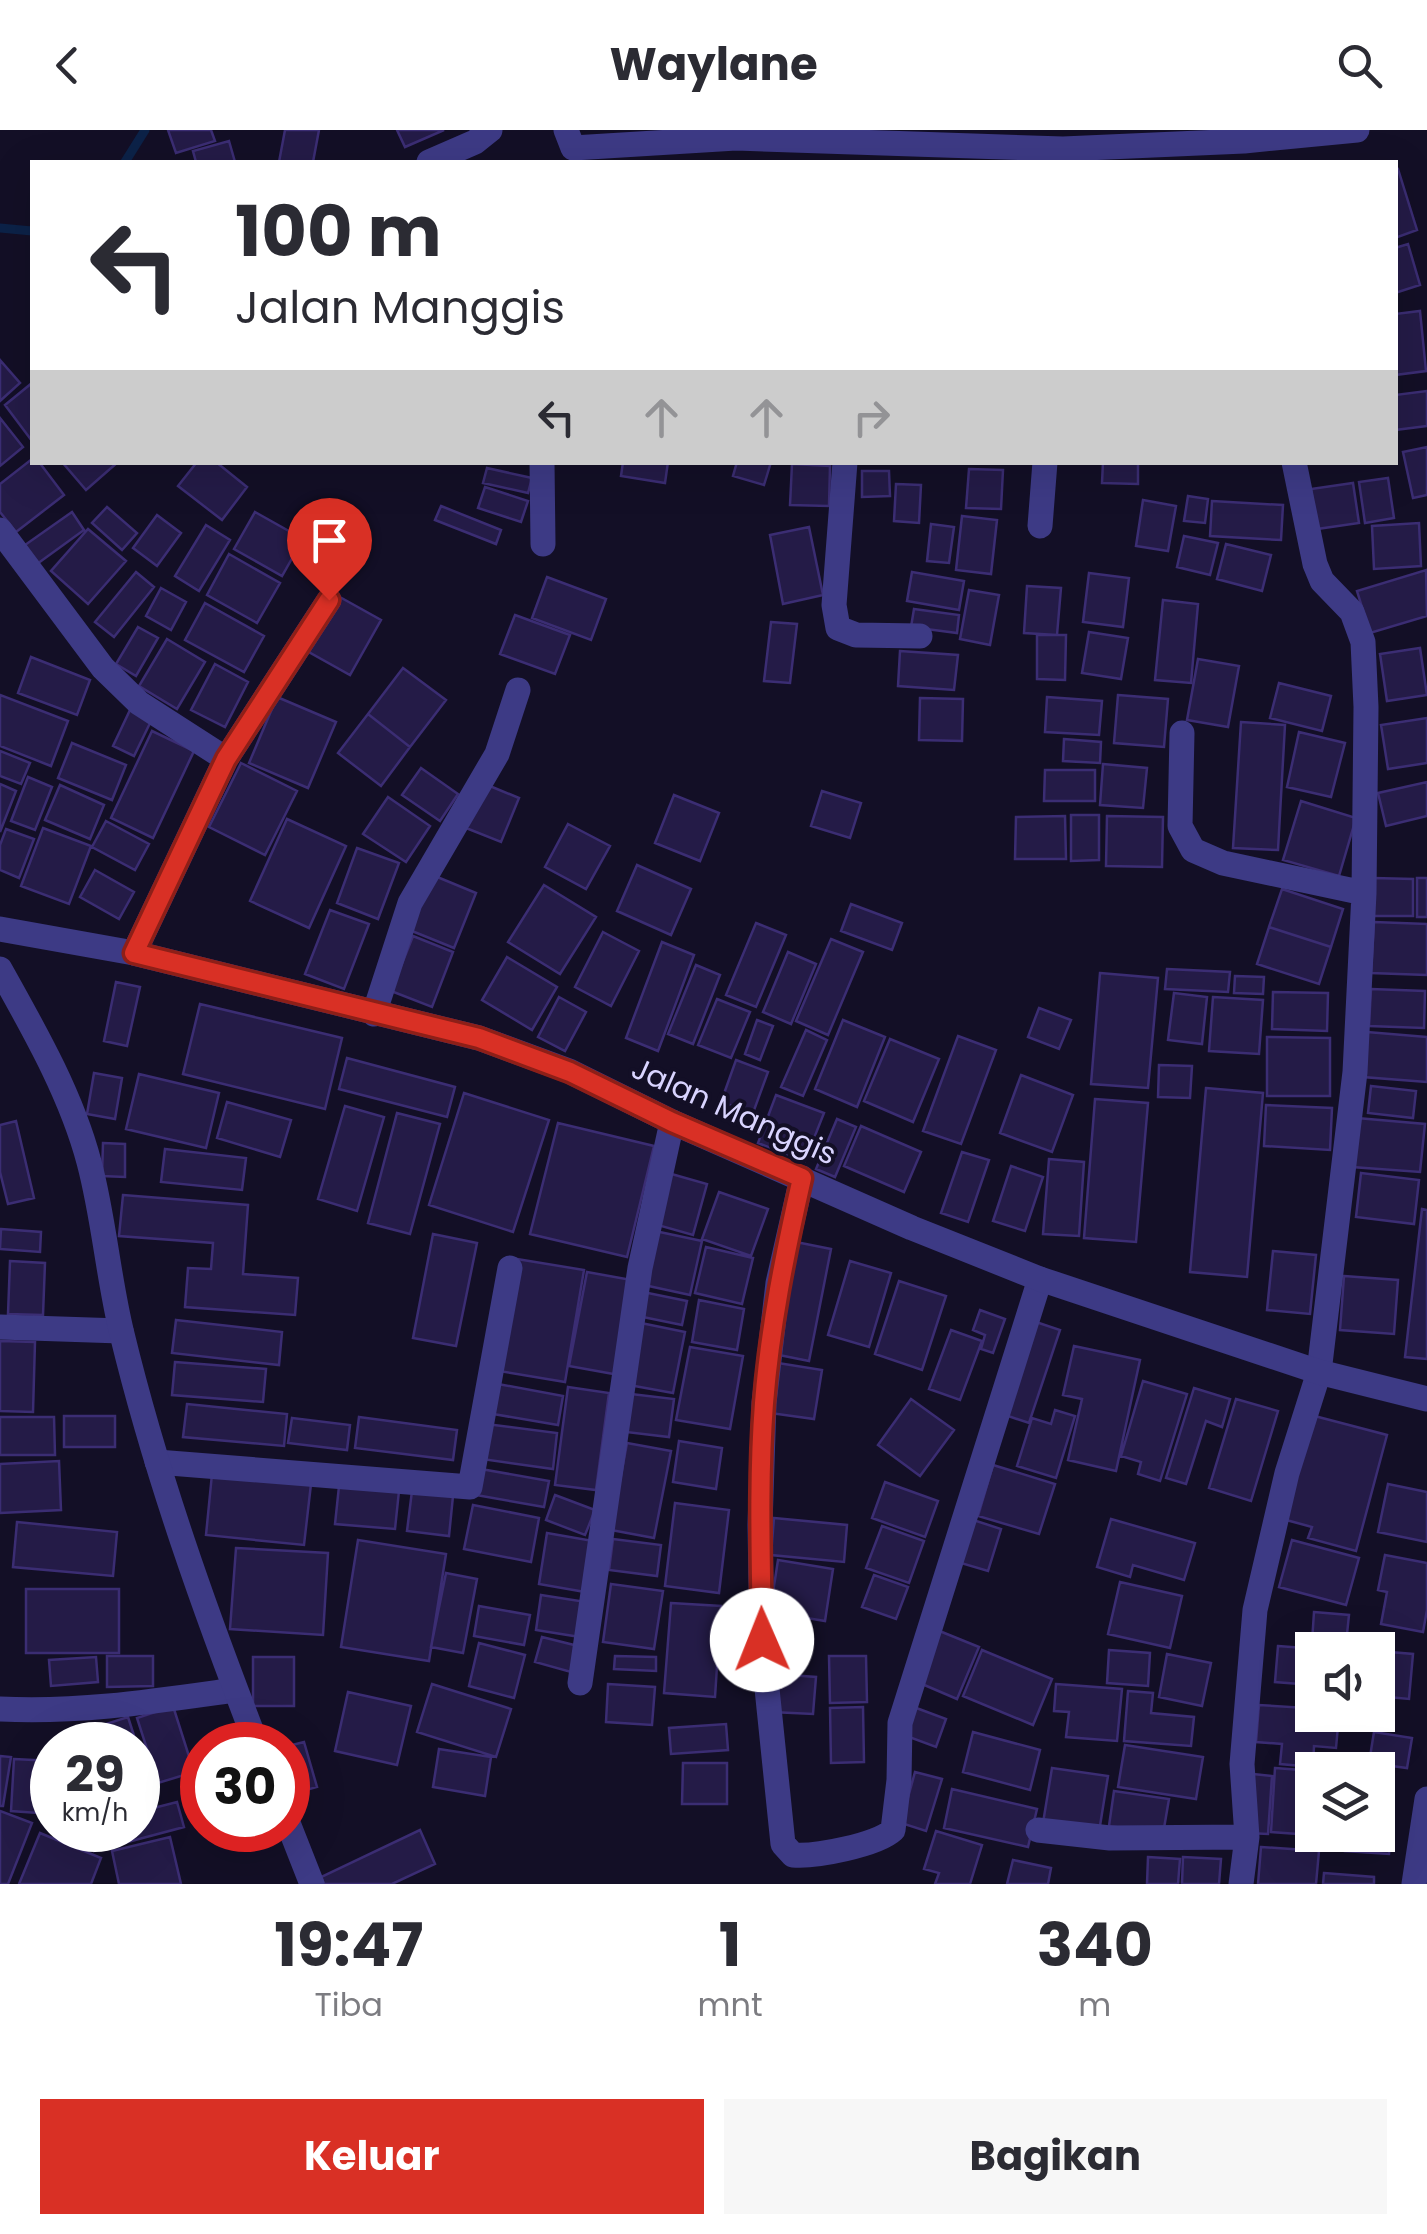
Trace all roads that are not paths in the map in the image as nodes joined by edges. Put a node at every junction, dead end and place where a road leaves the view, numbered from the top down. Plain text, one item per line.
1 (490, 130) edge
2 (1357, 130) edge
3 (772, 134) edge
4 (878, 144) edge
5 (570, 147) edge
6 (735, 150) edge
7 (1246, 152) edge
8 (1062, 156) edge
9 (434, 160) edge
10 (542, 465) edge
11 (845, 465) edge
12 (1045, 465) edge
13 (1295, 465) edge
14 (1040, 526) dead end
15 (0, 530) edge
16 (542, 544) dead end
17 (329, 600) dead end
18 (920, 636) dead end
19 (518, 690) dead end
20 (1182, 733) dead end
21 (226, 759) junction
22 (1364, 893) junction
23 (0, 929) edge
24 (134, 953) junction
25 (0, 969) edge
26 (374, 1014) junction
27 (672, 1122) junction
28 (802, 1178) junction
29 (510, 1268) dead end
30 (1040, 1279) junction
31 (0, 1326) edge
32 (121, 1332) junction
33 (1319, 1372) junction
34 (1427, 1399) edge
35 (157, 1462) junction
36 (580, 1683) dead end
37 (235, 1690) junction
38 (0, 1709) edge
39 (248, 1722) edge
40 (1427, 1799) edge
41 (1038, 1830) dead end
42 (1247, 1837) junction
43 (299, 1852) edge
44 (312, 1884) edge
45 (1241, 1884) edge
46 (1414, 1884) edge

1 - 9 street
2 - 7 street
3 - 4 street
3 - 6 street
4 - 8 street
5 - 6 street
7 - 8 street
10 - 16 street
11 - 18 street
12 - 14 street
13 - 22 street
15 - 21 street
17 - 21 street
19 - 26 street
20 - 22 street
21 - 24 street
22 - 33 street
23 - 24 street, Jalan Manggis
24 - 26 street, Jalan Manggis
25 - 32 street
26 - 27 street, Jalan Manggis
27 - 28 street, Jalan Manggis
27 - 36 street
28 - 30 street, Jalan Manggis
28 - 30 street
29 - 35 street
30 - 33 street, Jalan Manggis
31 - 32 street
32 - 35 street
33 - 34 street, Jalan Manggis
33 - 42 street
35 - 37 street
37 - 38 street
37 - 39 street
40 - 46 street
41 - 42 street
42 - 45 street
43 - 44 street

